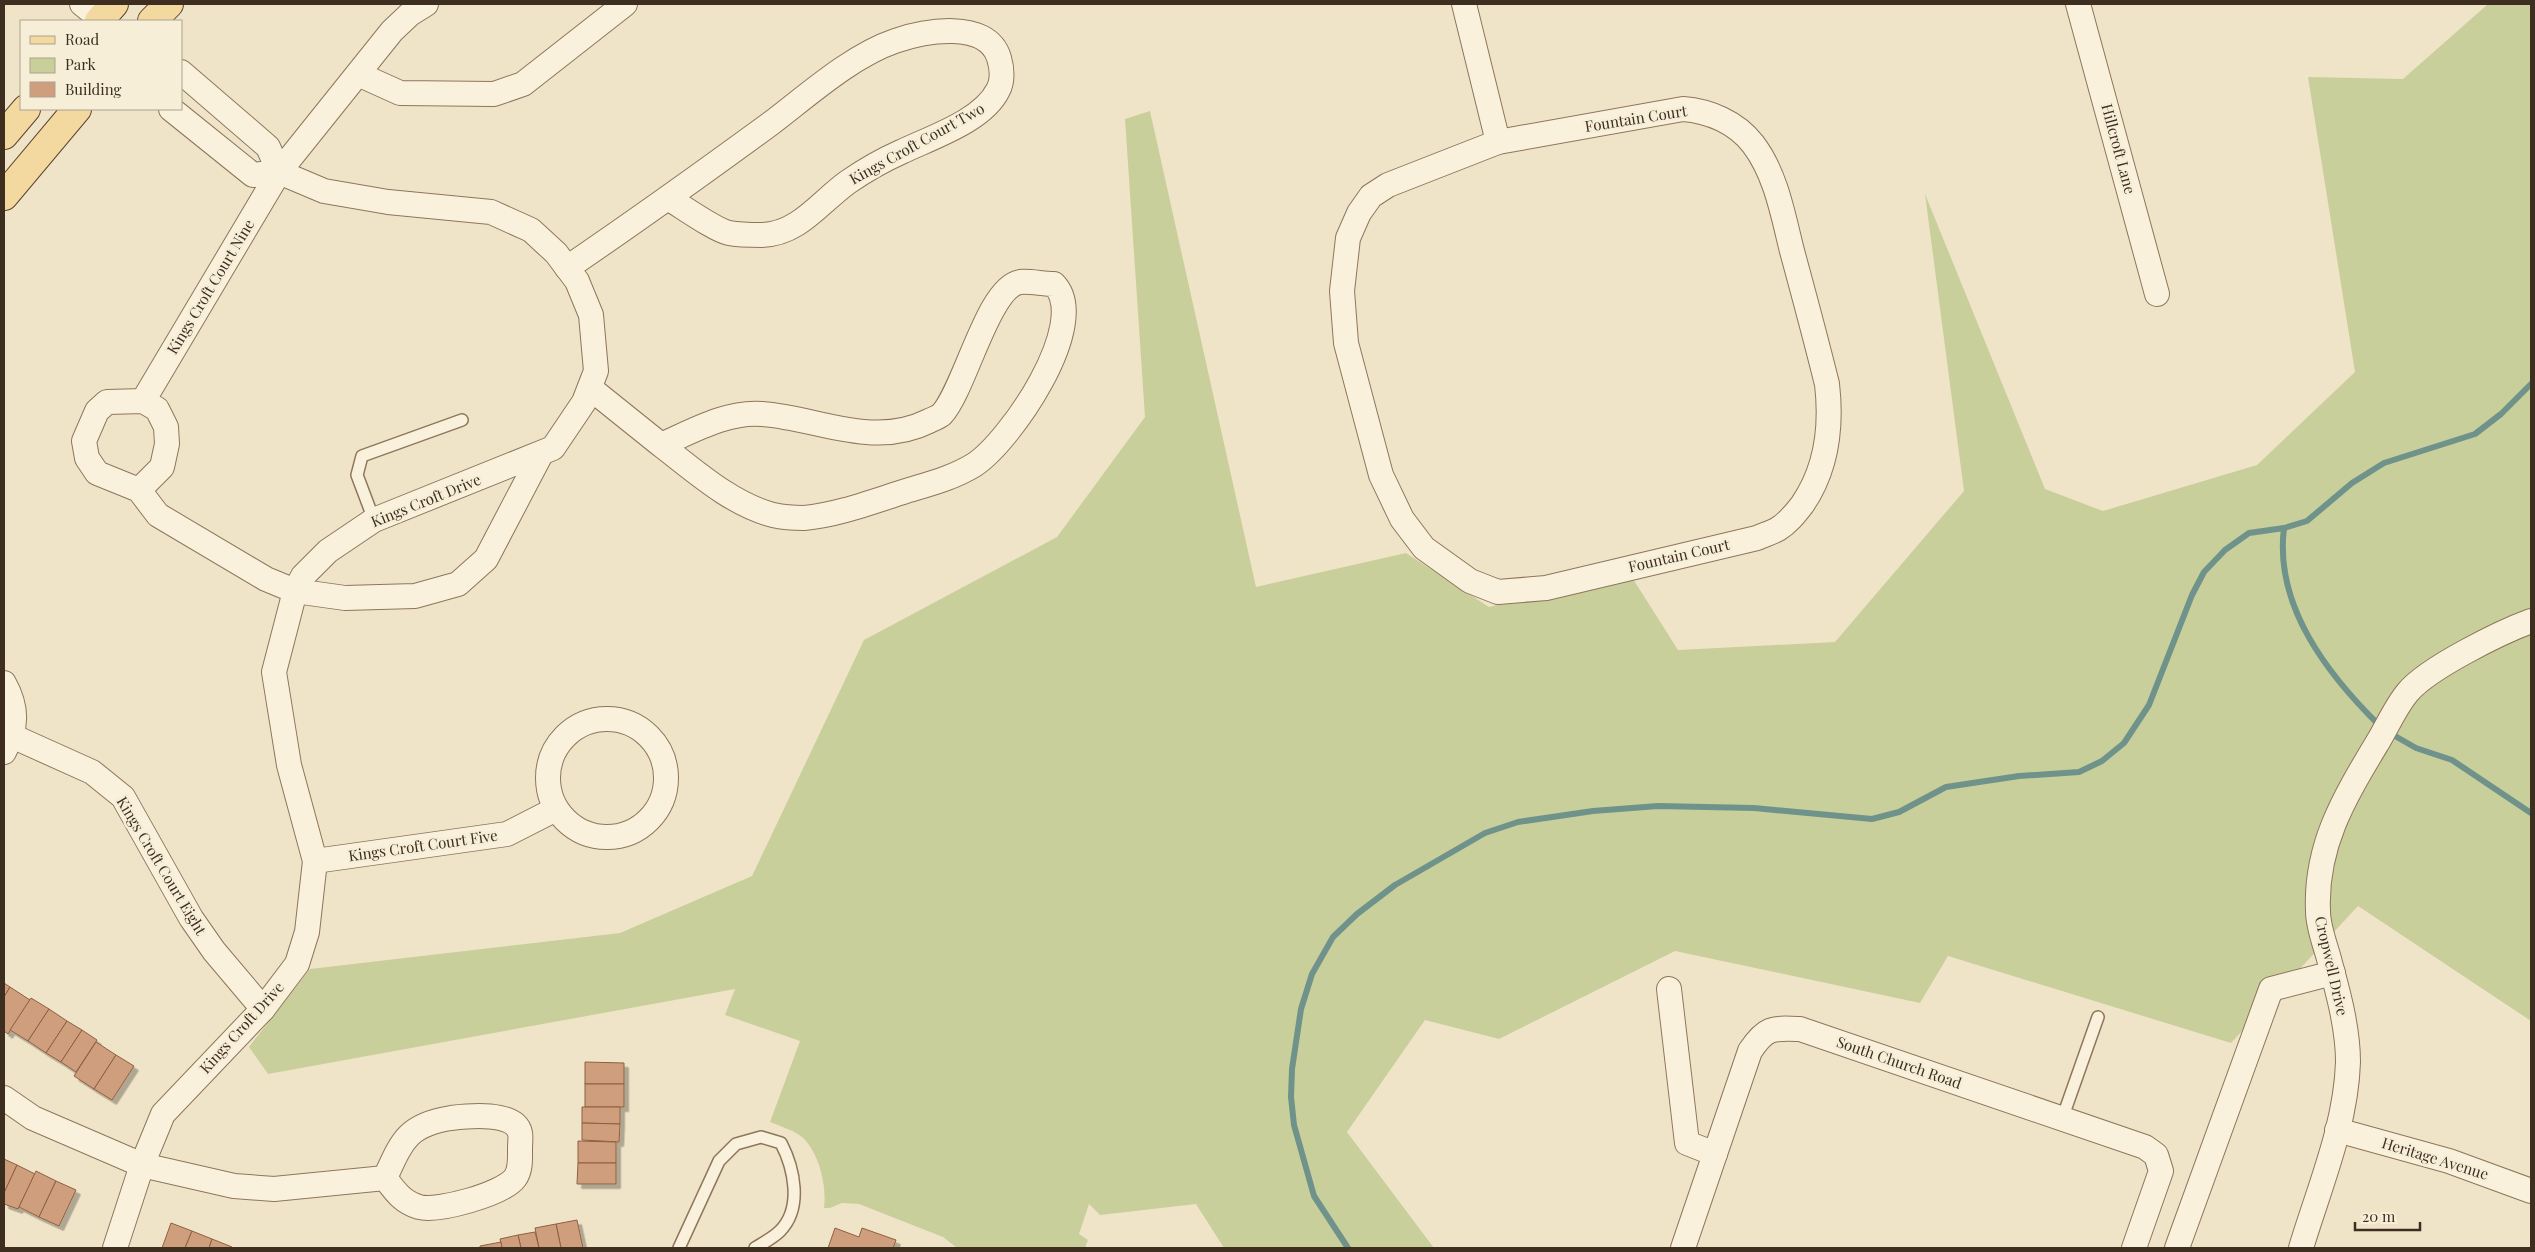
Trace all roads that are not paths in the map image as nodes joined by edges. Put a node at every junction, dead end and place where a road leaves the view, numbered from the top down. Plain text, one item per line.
1 (169, 4) edge
2 (426, 4) edge
3 (625, 4) edge
4 (1464, 4) edge
5 (2078, 4) edge
6 (153, 20) edge
7 (182, 73) edge
8 (358, 74) junction
9 (25, 110) edge
10 (75, 110) edge
11 (172, 110) edge
12 (4, 135) edge
13 (1498, 142) junction
14 (278, 172) junction
15 (4, 196) edge
16 (668, 198) junction
17 (567, 268) junction
18 (2157, 294) dead end
19 (590, 388) junction
20 (143, 401) junction
21 (462, 420) dead end
22 (661, 445) junction
23 (541, 454) junction
24 (140, 490) junction
25 (374, 520) junction
26 (295, 591) junction
27 (2531, 621) edge
28 (4, 683) edge
29 (8, 744) edge
30 (556, 809) junction
31 (315, 861) junction
32 (2333, 973) junction
33 (1669, 989) dead end
34 (263, 1009) junction
35 (2098, 1017) dead end
36 (4, 1098) edge
37 (2062, 1119) junction
38 (2337, 1130) junction
39 (1715, 1154) junction
40 (142, 1165) junction
41 (385, 1178) junction
42 (2531, 1191) edge
43 (115, 1248) edge
44 (679, 1248) edge
45 (755, 1248) edge
46 (1682, 1248) edge
47 (2134, 1248) edge
48 (2177, 1248) edge
49 (2301, 1248) edge

1 - 6 main road
2 - 8 street, Kings Croft Court Nine
3 - 8 street
4 - 13 street
5 - 18 street, Hillcroft Lane
7 - 14 street
8 - 14 street, Kings Croft Court Nine
9 - 12 main road
10 - 15 main road
11 - 14 street, Kings Croft Drive
13 - 13 street, Fountain Court
14 - 17 street, Kings Croft Drive
14 - 20 street, Kings Croft Court Nine
16 - 16 street, Kings Croft Court Two
16 - 17 street, Kings Croft Court Two
17 - 19 street, Kings Croft Drive
19 - 22 street
19 - 23 street, Kings Croft Drive
20 - 24 street
20 - 24 street
21 - 25 lane
22 - 22 street
23 - 25 street, Kings Croft Drive
23 - 26 street
24 - 26 street
25 - 26 street, Kings Croft Drive
26 - 31 street, Kings Croft Drive
27 - 32 street, Cropwell Drive
28 - 29 street, Kings Croft Court Eight
29 - 34 street, Kings Croft Court Eight
30 - 30 street
30 - 31 street, Kings Croft Court Five
31 - 34 street, Kings Croft Drive
32 - 38 street, Cropwell Drive
32 - 48 street
33 - 39 street
34 - 40 street, Kings Croft Drive
35 - 37 lane
36 - 40 street
37 - 39 street, South Church Road
37 - 47 street, South Church Road
38 - 42 street, Heritage Avenue
38 - 49 street, Cropwell Drive
39 - 46 street, South Church Road
40 - 41 street
40 - 43 street, Kings Croft Drive
41 - 41 street
44 - 45 lane

